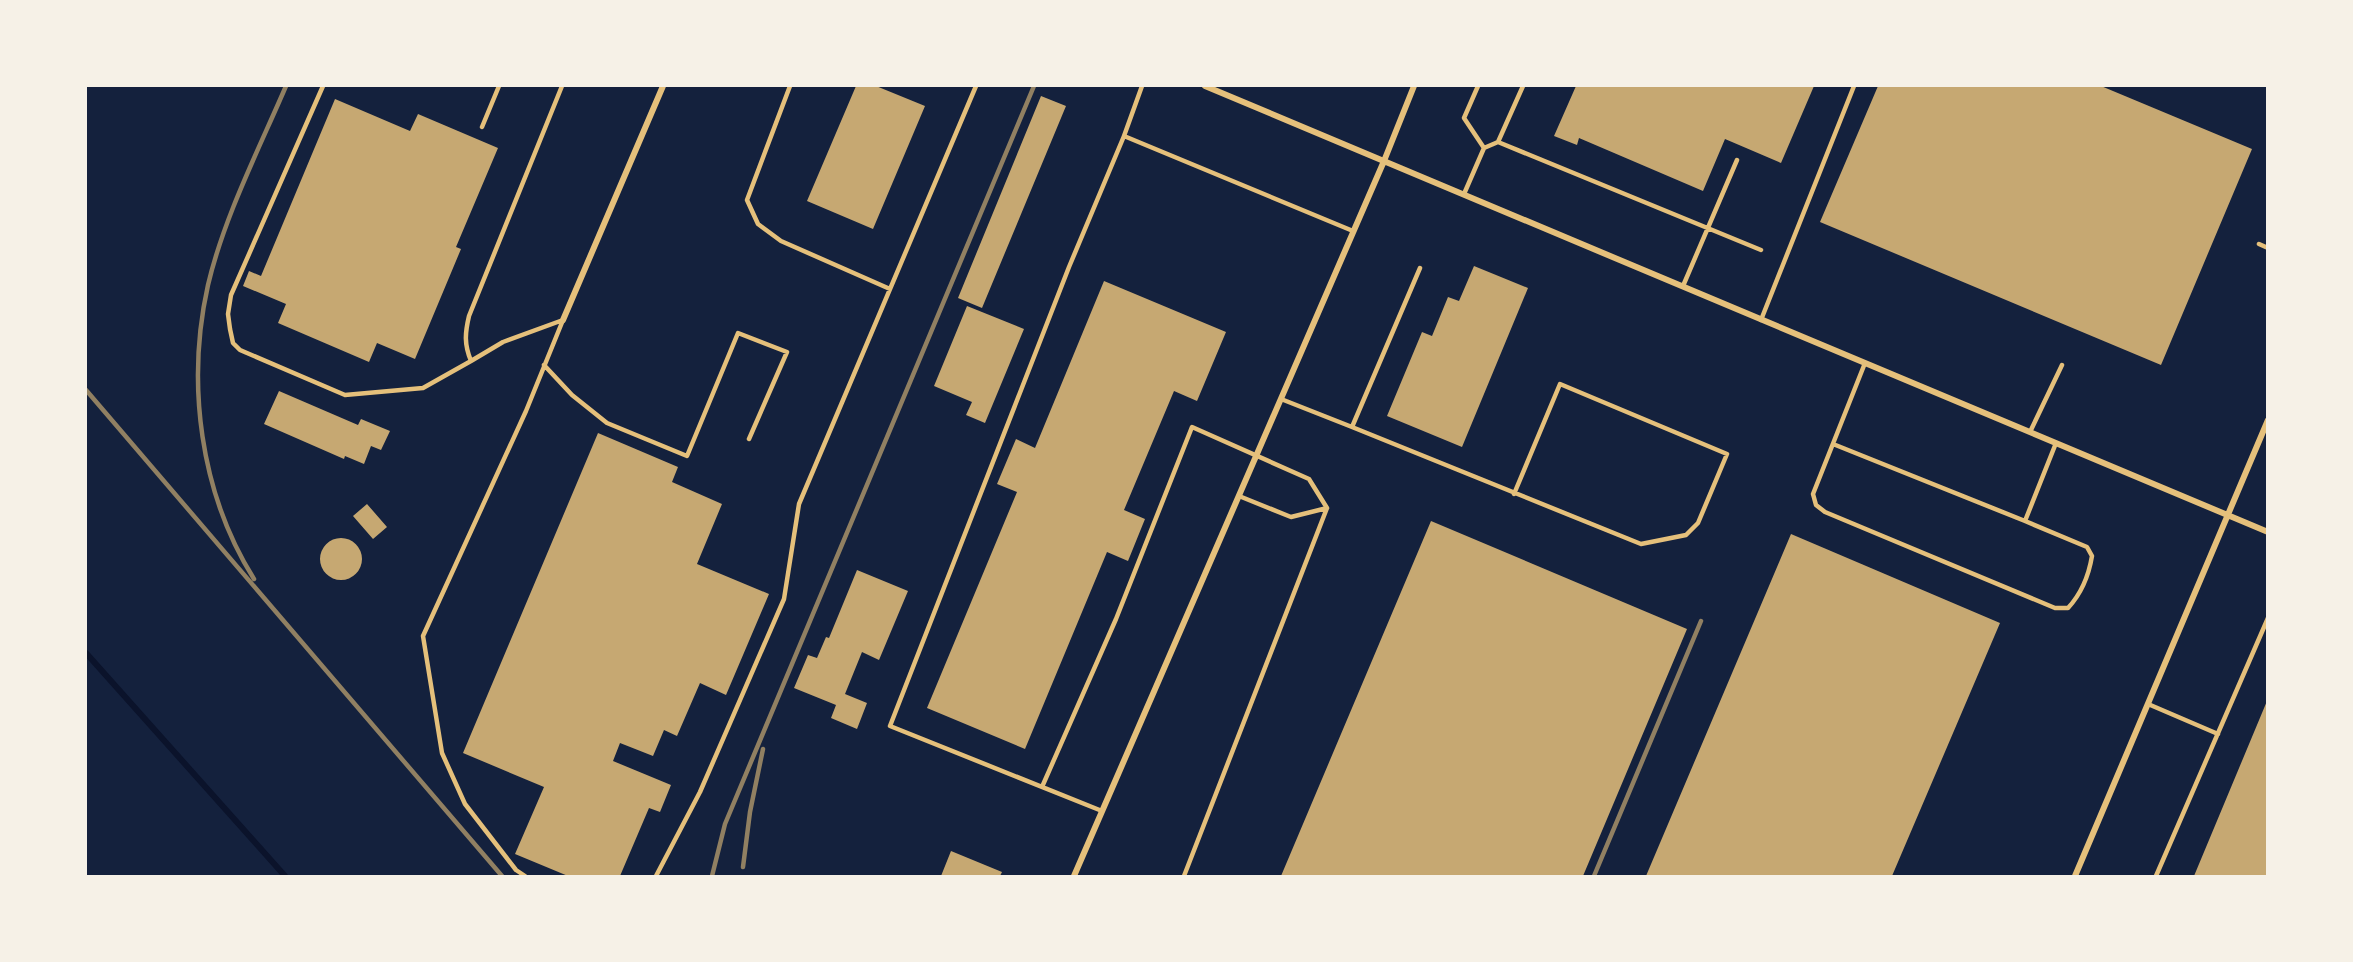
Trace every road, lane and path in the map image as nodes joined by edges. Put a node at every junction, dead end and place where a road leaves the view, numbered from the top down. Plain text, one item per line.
1 (323, 86) edge
2 (499, 86) edge
3 (562, 86) edge
4 (663, 86) edge
5 (790, 86) edge
6 (976, 86) edge
7 (1142, 86) edge
8 (1205, 86) edge
9 (1414, 86) edge
10 (1478, 86) edge
11 (1523, 86) edge
12 (1854, 86) edge
13 (482, 127) dead end
14 (1124, 136) junction
15 (1498, 142) junction
16 (1484, 148) junction
17 (1737, 160) dead end
18 (1384, 161) junction
19 (1464, 194) junction
20 (1708, 228) junction
21 (1353, 231) junction
22 (2259, 244) dead end
23 (2268, 248) edge
24 (1761, 250) dead end
25 (1420, 268) dead end
26 (1683, 286) junction
27 (890, 289) junction
28 (563, 320) junction
29 (1761, 320) junction
30 (471, 360) junction
31 (1865, 363) junction
32 (544, 365) junction
33 (2062, 365) dead end
34 (1281, 399) junction
35 (2268, 420) edge
36 (1352, 427) junction
37 (2030, 432) junction
38 (749, 439) dead end
39 (2056, 443) junction
40 (1833, 444) junction
41 (1256, 456) junction
42 (1514, 494) junction
43 (1239, 496) junction
44 (1327, 508) junction
45 (2228, 516) junction
46 (2025, 521) junction
47 (2268, 532) edge
48 (2268, 618) edge
49 (2148, 704) junction
50 (2218, 734) junction
51 (1042, 787) junction
52 (1102, 811) junction
53 (525, 876) edge
54 (656, 876) edge
55 (1074, 876) edge
56 (1184, 876) edge
57 (2075, 876) edge
58 (2156, 876) edge

1 - 30 lane
2 - 13 lane
3 - 30 lane
4 - 28 street
5 - 27 lane
6 - 27 lane
7 - 14 lane
8 - 18 street
9 - 18 street
10 - 16 lane
11 - 15 lane
12 - 29 lane
14 - 21 lane
14 - 51 lane
15 - 16 lane
15 - 20 lane
16 - 19 lane
17 - 20 lane
18 - 19 street
18 - 21 street
19 - 26 street
20 - 24 lane
20 - 26 lane
21 - 34 street
22 - 23 lane
25 - 36 lane
26 - 29 street
27 - 54 lane
28 - 30 lane
28 - 32 lane
29 - 31 street
31 - 37 street
31 - 40 lane
32 - 38 lane
32 - 53 lane
33 - 37 lane
34 - 36 lane
34 - 41 street
35 - 45 street
36 - 42 lane
37 - 39 street
39 - 45 street
39 - 46 lane
40 - 46 lane
40 - 46 lane
41 - 43 street
41 - 44 lane
41 - 51 lane
42 - 42 lane
43 - 44 lane
43 - 52 street
44 - 56 lane
45 - 47 street
45 - 49 street
48 - 50 lane
49 - 50 lane
49 - 57 street
50 - 58 lane
51 - 52 lane
52 - 55 street

